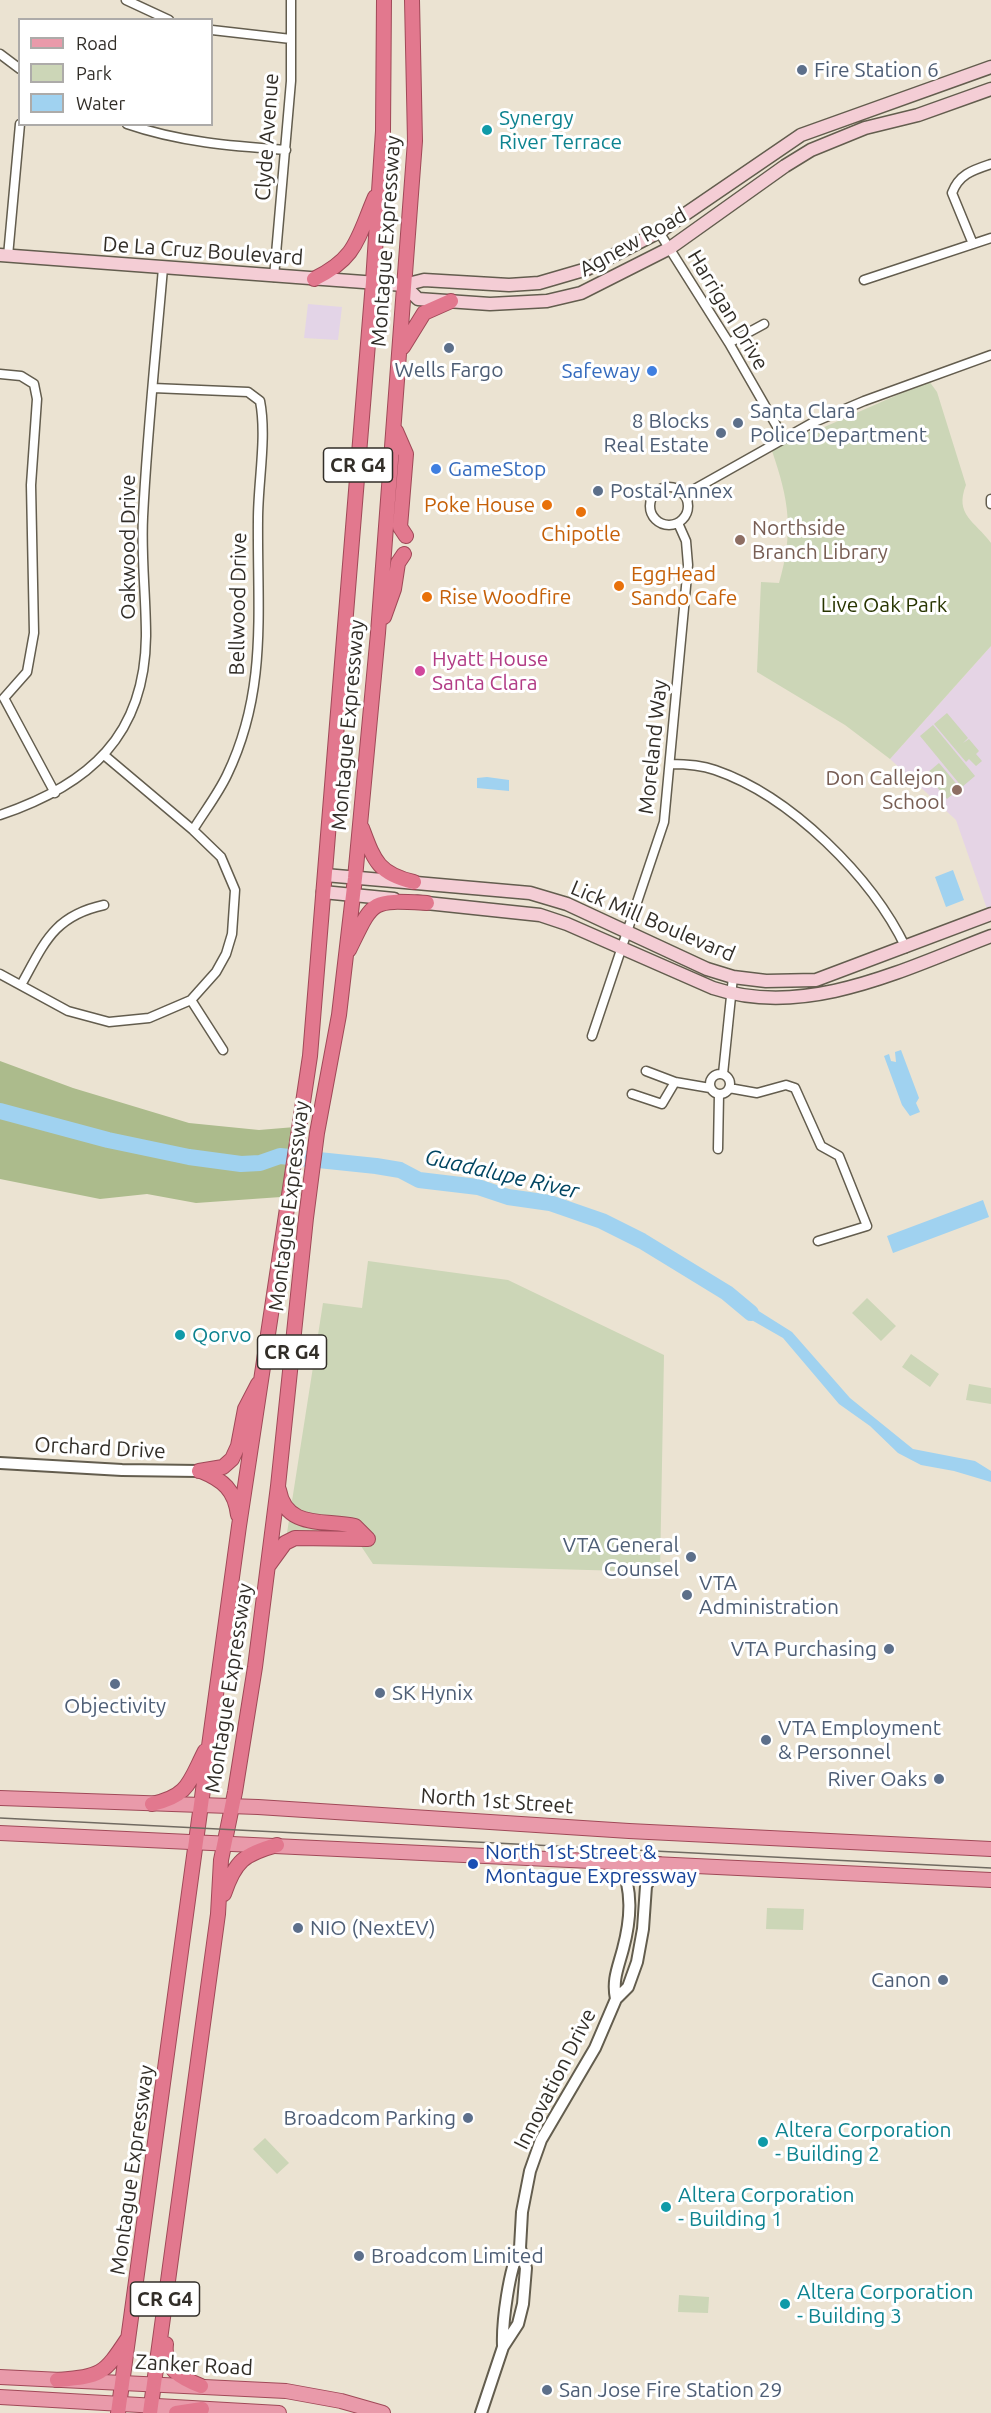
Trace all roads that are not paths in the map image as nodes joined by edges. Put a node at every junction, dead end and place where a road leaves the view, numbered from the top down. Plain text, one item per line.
1 (126, 0) edge
2 (291, 0) edge
3 (384, 0) edge
4 (412, 0) edge
5 (165, 18) edge
6 (213, 30) edge
7 (291, 39) junction
8 (0, 54) edge
9 (18, 68) edge
10 (991, 68) edge
11 (991, 89) edge
12 (20, 126) edge
13 (132, 126) edge
14 (286, 150) junction
15 (991, 164) edge
16 (379, 187) junction
17 (659, 232) junction
18 (991, 238) edge
19 (973, 244) junction
20 (670, 248) junction
21 (4, 256) edge
22 (163, 268) junction
23 (274, 277) junction
24 (314, 279) junction
25 (864, 280) dead end
26 (373, 282) junction
27 (404, 285) junction
28 (451, 301) junction
29 (764, 324) dead end
30 (729, 343) junction
31 (400, 354) junction
32 (991, 355) edge
33 (0, 374) edge
34 (153, 388) junction
35 (394, 426) junction
36 (783, 437) junction
37 (684, 495) junction
38 (678, 523) junction
39 (406, 536) dead end
40 (404, 555) dead end
41 (378, 633) junction
42 (2, 698) edge
43 (104, 755) junction
44 (670, 764) junction
45 (55, 793) junction
46 (0, 815) edge
47 (360, 822) junction
48 (193, 830) junction
49 (325, 875) junction
50 (355, 878) junction
51 (414, 882) junction
52 (323, 892) junction
53 (351, 895) junction
54 (427, 903) junction
55 (104, 905) dead end
56 (991, 914) edge
57 (627, 930) junction
58 (991, 936) edge
59 (621, 947) junction
60 (906, 948) junction
61 (345, 957) junction
62 (0, 974) edge
63 (733, 977) junction
64 (21, 985) junction
65 (729, 993) junction
66 (191, 1000) junction
67 (592, 1036) dead end
68 (223, 1050) dead end
69 (646, 1071) dead end
70 (723, 1074) junction
71 (675, 1082) junction
72 (710, 1088) junction
73 (729, 1088) junction
74 (632, 1094) dead end
75 (719, 1094) junction
76 (718, 1149) dead end
77 (818, 1240) dead end
78 (264, 1371) junction
79 (0, 1463) edge
80 (199, 1470) junction
81 (278, 1486) junction
82 (239, 1526) junction
83 (268, 1566) junction
84 (210, 1741) junction
85 (0, 1798) edge
86 (152, 1804) junction
87 (202, 1805) junction
88 (232, 1806) junction
89 (0, 1833) edge
90 (196, 1842) junction
91 (224, 1843) junction
92 (277, 1845) junction
93 (991, 1849) edge
94 (620, 1861) junction
95 (660, 1863) junction
96 (991, 1880) edge
97 (218, 1914) junction
98 (616, 2000) junction
99 (520, 2248) junction
100 (166, 2293) junction
101 (130, 2334) junction
102 (503, 2347) junction
103 (0, 2377) edge
104 (57, 2380) junction
105 (123, 2383) junction
106 (154, 2384) junction
107 (201, 2386) junction
108 (0, 2397) edge
109 (119, 2408) edge
110 (151, 2409) edge
111 (202, 2409) junction
112 (176, 2413) edge
113 (279, 2413) edge
114 (383, 2413) edge
115 (481, 2413) edge

1 - 5 street
2 - 7 street, Clyde Avenue
3 - 16 highway, Montague Expressway / CR G4
4 - 27 highway, Montague Expressway / CR G4
6 - 7 street
7 - 14 street, Clyde Avenue
8 - 9 street
10 - 17 main road, Agnew Road
11 - 20 main road, Agnew Road
12 - 21 street
13 - 14 street
14 - 23 street, Clyde Avenue
15 - 19 street
16 - 24 highway
16 - 26 highway, Montague Expressway / CR G4
17 - 20 street, Harrigan Drive
17 - 27 main road, Agnew Road
18 - 19 street
19 - 25 street
20 - 28 main road, Agnew Road
20 - 30 street, Harrigan Drive
21 - 22 main road, De La Cruz Boulevard
22 - 23 main road, De La Cruz Boulevard
22 - 34 street, Oakwood Drive
23 - 24 main road, De La Cruz Boulevard
24 - 26 main road, De La Cruz Boulevard
26 - 27 main road, De La Cruz Boulevard
26 - 49 highway, Montague Expressway / CR G4
27 - 28 main road, Agnew Road
27 - 31 highway, Montague Expressway / CR G4
28 - 31 highway
29 - 30 street
30 - 36 street, Harrigan Drive
31 - 35 highway, Montague Expressway / CR G4
32 - 36 street
33 - 42 street
34 - 43 street, Oakwood Drive
34 - 48 street, Bellwood Drive
35 - 39 highway
35 - 41 highway, Montague Expressway / CR G4
36 - 37 street
37 - 38 street
37 - 38 street
38 - 44 street, Moreland Way
40 - 41 highway
41 - 47 highway, Montague Expressway / CR G4
42 - 45 street
43 - 45 street, Oakwood Drive
43 - 48 street
44 - 57 street, Moreland Way
44 - 60 street
45 - 46 street, Oakwood Drive
47 - 50 highway, Montague Expressway / CR G4
47 - 51 highway
48 - 66 street
49 - 50 main road, Lick Mill Boulevard
49 - 52 highway, Montague Expressway / CR G4
50 - 51 main road, Lick Mill Boulevard
50 - 53 highway, Montague Expressway / CR G4
51 - 57 main road, Lick Mill Boulevard
52 - 53 main road, Lick Mill Boulevard
52 - 78 highway, Montague Expressway / CR G4
53 - 54 main road, Lick Mill Boulevard
53 - 61 highway, Montague Expressway / CR G4
54 - 59 main road, Lick Mill Boulevard
54 - 61 highway
55 - 64 street
56 - 60 main road, Lick Mill Boulevard
57 - 59 street, Moreland Way
57 - 63 main road, Lick Mill Boulevard
58 - 65 main road, Lick Mill Boulevard
59 - 65 main road, Lick Mill Boulevard
59 - 67 street, Moreland Way
60 - 63 main road, Lick Mill Boulevard
61 - 81 highway, Montague Expressway / CR G4
62 - 64 street
63 - 65 street
64 - 66 street
65 - 70 street
66 - 68 street
69 - 71 street
70 - 72 street
70 - 73 street
71 - 72 street
71 - 74 street
72 - 75 street
73 - 75 street
73 - 77 street
75 - 76 street
78 - 80 highway
78 - 82 highway, Montague Expressway / CR G4
79 - 80 street, Orchard Drive
80 - 82 highway
81 - 83 highway, Montague Expressway / CR G4
81 - 83 highway
82 - 84 highway, Montague Expressway / CR G4
83 - 88 highway, Montague Expressway / CR G4
84 - 86 highway
84 - 87 highway, Montague Expressway / CR G4
85 - 86 main road, North 1st Street
86 - 87 main road, North 1st Street
87 - 88 main road, North 1st Street
87 - 90 highway, Montague Expressway / CR G4
88 - 91 highway, Montague Expressway / CR G4
88 - 93 main road, North 1st Street
89 - 90 main road
90 - 91 main road
90 - 101 highway, Montague Expressway / CR G4
91 - 92 main road
91 - 97 highway, Montague Expressway / CR G4
92 - 94 main road
92 - 97 highway
94 - 95 main road
94 - 98 street, Innovation Drive
95 - 96 main road
95 - 98 street, Innovation Drive
97 - 100 highway, Montague Expressway / CR G4
98 - 99 street, Innovation Drive
99 - 102 street, Innovation Drive
99 - 102 street, Innovation Drive
100 - 106 highway, Montague Expressway / CR G4
100 - 107 highway
101 - 104 highway
101 - 105 highway, Montague Expressway / CR G4
102 - 115 street, Innovation Drive
103 - 104 main road, Zanker Road
104 - 105 main road, Zanker Road
105 - 106 main road, Zanker Road
105 - 109 highway, Montague Expressway / CR G4
106 - 107 main road, Zanker Road
106 - 110 highway, Montague Expressway / CR G4
107 - 114 main road, Zanker Road
108 - 109 main road, Zanker Road
109 - 110 main road, Zanker Road
110 - 111 main road, Zanker Road
111 - 112 highway
111 - 113 main road, Zanker Road

